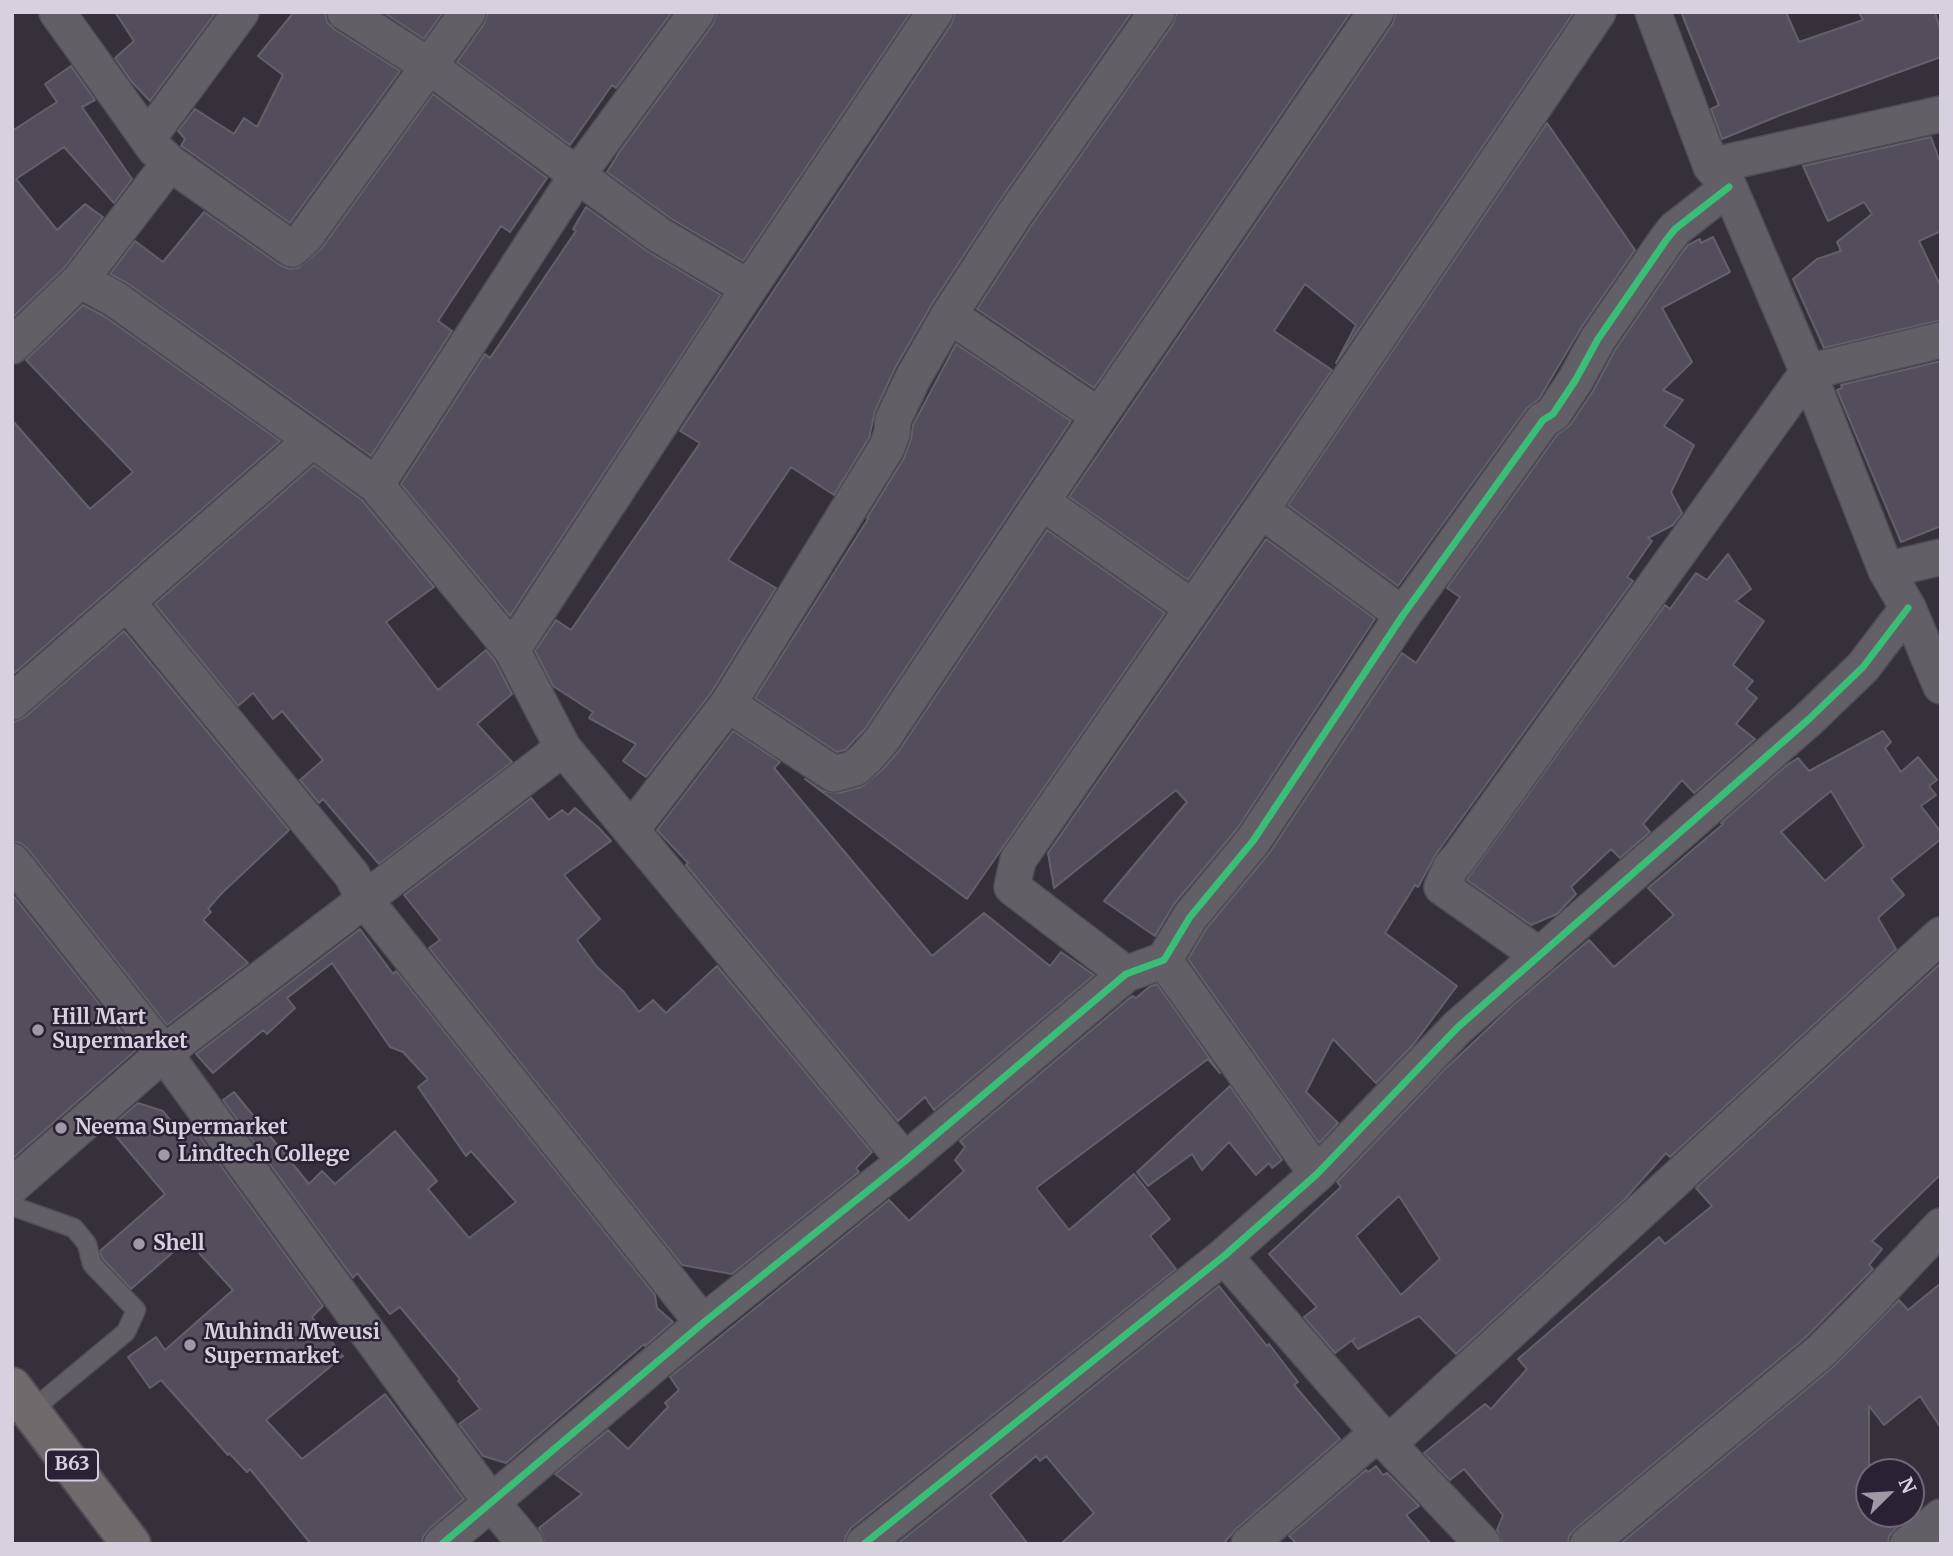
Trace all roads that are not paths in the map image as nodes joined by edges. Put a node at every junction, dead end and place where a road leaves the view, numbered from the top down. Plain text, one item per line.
1 (57, 12) edge
2 (241, 12) edge
3 (345, 12) edge
4 (468, 12) edge
5 (697, 12) edge
6 (935, 12) edge
7 (1157, 12) edge
8 (1376, 12) edge
9 (1598, 12) edge
10 (1653, 12) edge
11 (429, 66) junction
12 (1941, 114) edge
13 (159, 151) junction
14 (578, 174) junction
15 (1720, 177) junction
16 (80, 280) junction
17 (748, 288) junction
18 (949, 315) junction
19 (1941, 340) edge
20 (12, 346) edge
21 (1808, 372) junction
22 (1099, 416) junction
23 (312, 440) junction
24 (376, 485) junction
25 (1042, 502) junction
26 (1261, 510) junction
27 (1941, 557) edge
28 (1886, 570) junction
29 (127, 602) junction
30 (1193, 608) junction
31 (1908, 608) junction
32 (1402, 615) junction
33 (512, 650) junction
34 (1941, 686) edge
35 (12, 702) edge
36 (727, 704) junction
37 (563, 748) junction
38 (631, 830) junction
39 (12, 861) edge
40 (364, 899) junction
41 (1941, 935) edge
42 (1540, 956) junction
43 (1164, 960) junction
44 (1126, 974) junction
45 (164, 1053) junction
46 (905, 1161) junction
47 (1317, 1174) junction
48 (12, 1186) edge
49 (12, 1206) edge
50 (1941, 1226) edge
51 (1224, 1256) junction
52 (703, 1323) junction
53 (21, 1399) edge
54 (1384, 1438) junction
55 (491, 1502) junction
56 (1941, 1517) edge
57 (131, 1544) edge
58 (442, 1544) edge
59 (526, 1544) edge
60 (864, 1544) edge
61 (1249, 1544) edge
62 (1483, 1544) edge
63 (1588, 1544) edge
64 (1908, 1544) edge

1 - 13 street
2 - 13 street
3 - 11 street
4 - 11 street
5 - 14 street
6 - 17 street
7 - 18 street
8 - 22 street
9 - 26 street
10 - 15 street
11 - 13 street
11 - 14 street
12 - 15 street
13 - 16 street
14 - 17 street
14 - 24 street
15 - 21 street
15 - 32 street
16 - 20 street
16 - 23 street
17 - 33 street
18 - 22 street
18 - 36 street
19 - 21 street
21 - 28 street
21 - 42 street
22 - 25 street
23 - 24 street
23 - 29 street
24 - 33 street
25 - 30 street
25 - 36 street
26 - 30 street
26 - 32 street
27 - 28 street
28 - 31 street
29 - 35 street
29 - 40 street
30 - 44 street
31 - 34 street
31 - 42 street
32 - 43 street
33 - 37 street
36 - 38 street
37 - 38 street
37 - 40 street
38 - 46 street
39 - 45 street
40 - 45 street
40 - 52 street
41 - 54 street
42 - 47 street
43 - 44 street
43 - 47 street
44 - 46 street
45 - 48 street
45 - 55 street
46 - 52 street
47 - 51 street
49 - 53 lane
50 - 63 street
51 - 54 street
51 - 60 street
52 - 55 street
53 - 57 highway, B63
54 - 61 street
54 - 62 street
55 - 58 street
55 - 59 street
56 - 64 street

